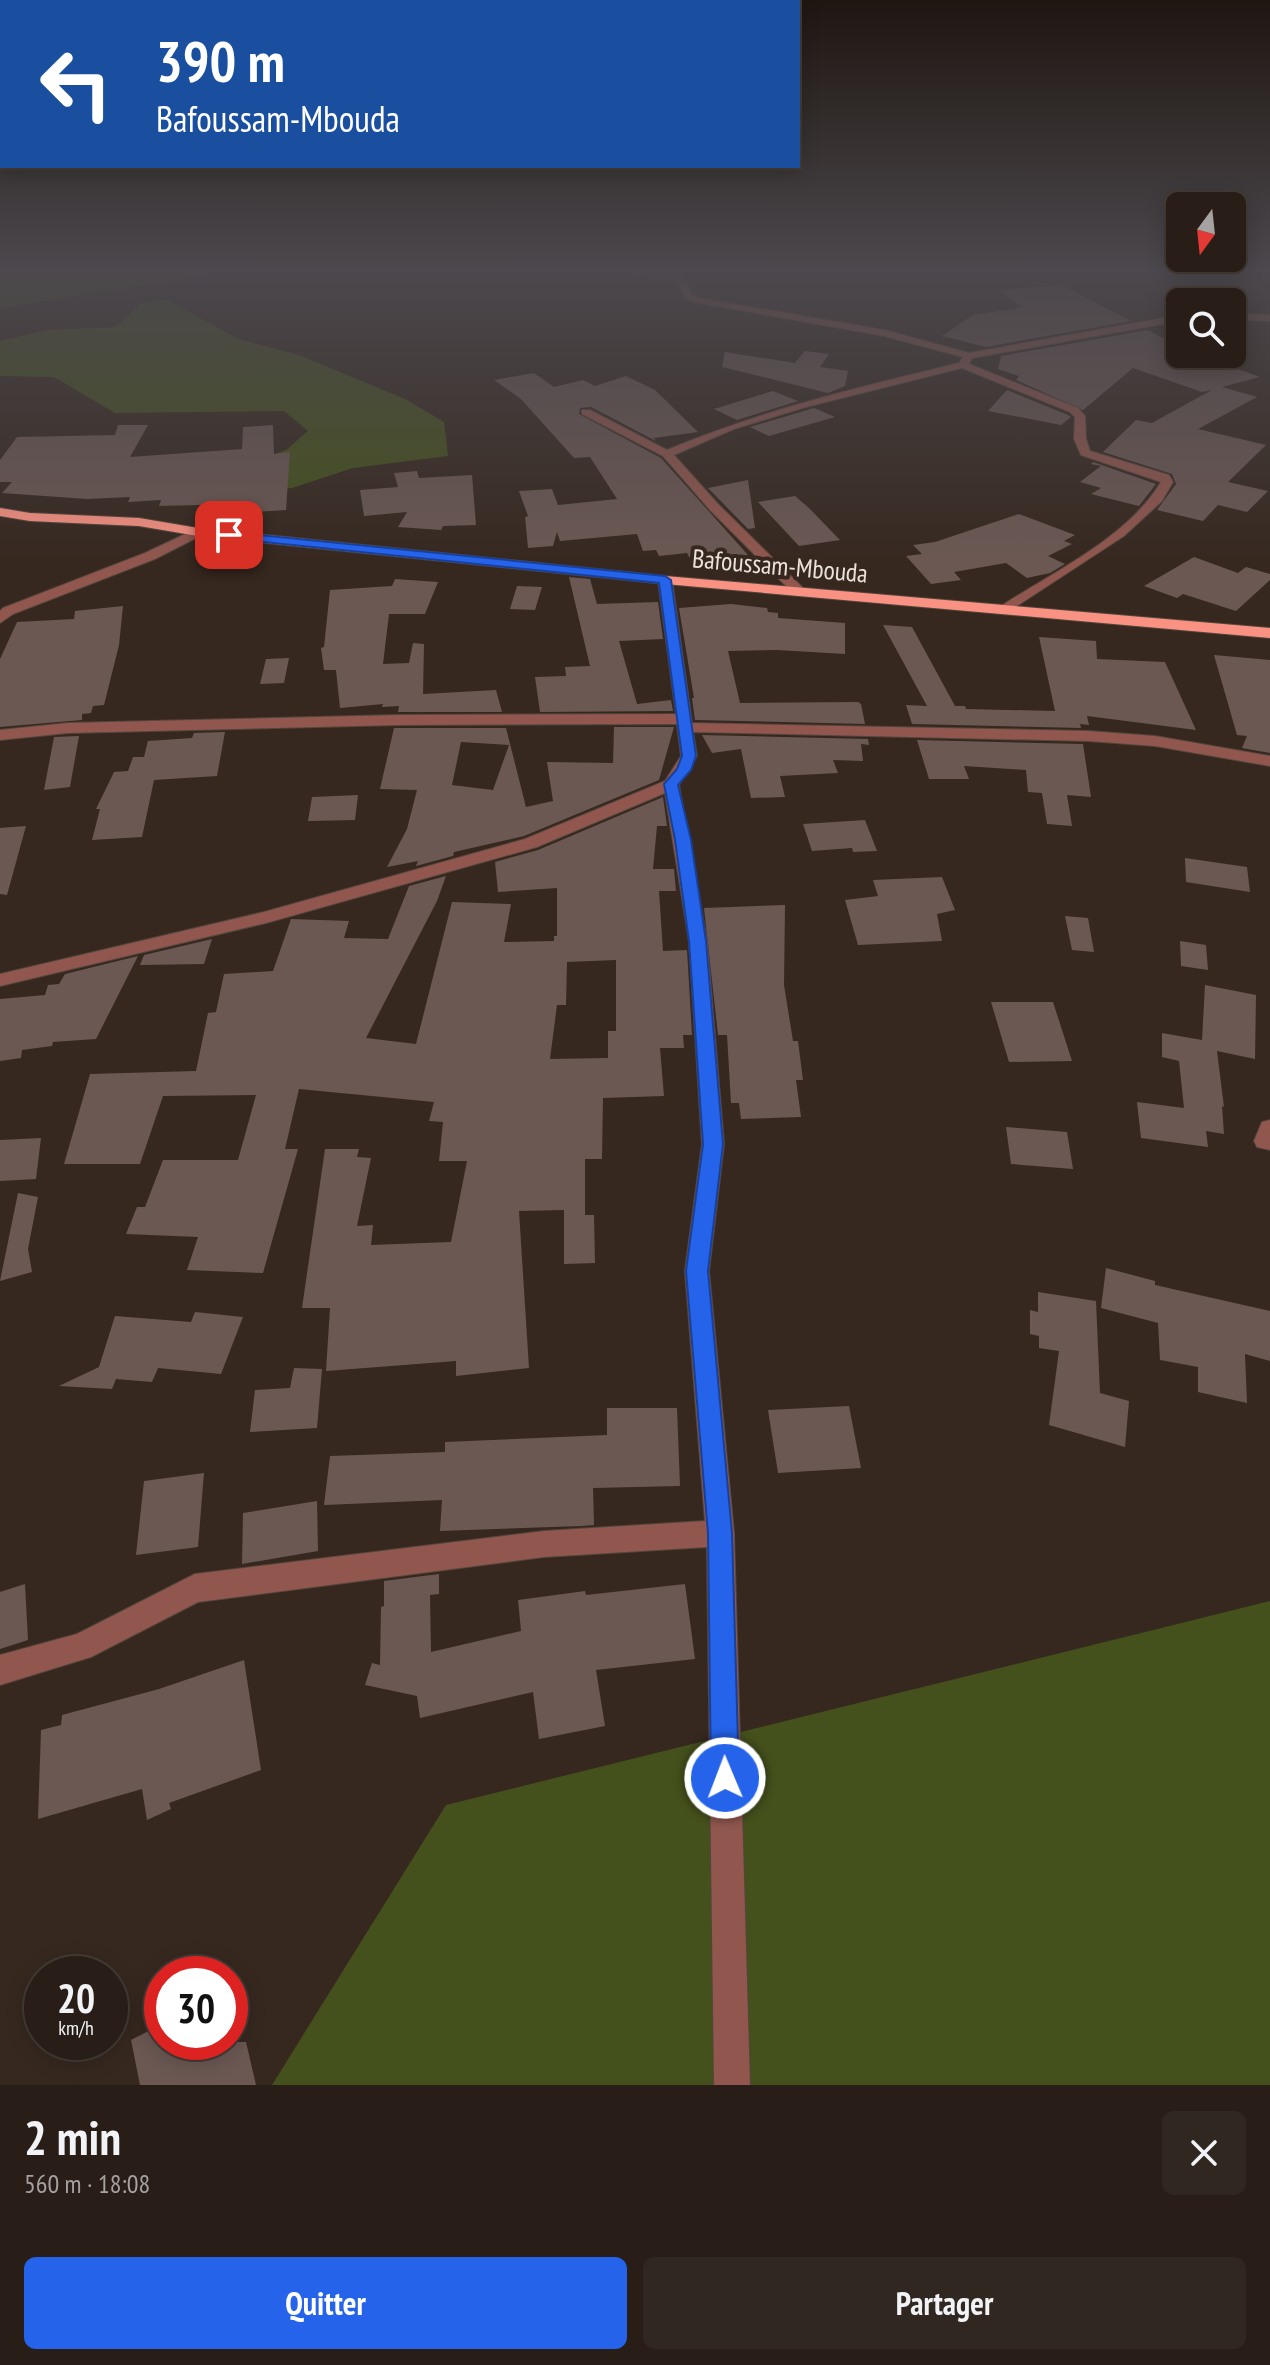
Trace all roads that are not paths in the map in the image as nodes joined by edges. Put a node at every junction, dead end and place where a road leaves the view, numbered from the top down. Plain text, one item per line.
1 (939, 368) edge
2 (982, 368) edge
3 (586, 412) dead end
4 (667, 454) junction
5 (0, 512) edge
6 (198, 532) junction
7 (665, 580) junction
8 (799, 591) junction
9 (1006, 609) junction
10 (0, 619) edge
11 (1270, 633) edge
12 (686, 723) junction
13 (0, 735) edge
14 (1270, 761) edge
15 (671, 784) junction
16 (0, 980) edge
17 (1270, 1128) edge
18 (1270, 1142) edge
19 (720, 1533) junction
20 (0, 1670) edge
21 (732, 2085) edge

1 - 4 street
2 - 9 street
3 - 4 street
4 - 8 street
5 - 6 highway, Bafoussam-Mbouda
6 - 7 highway, Bafoussam-Mbouda
6 - 10 street
7 - 8 highway, Bafoussam-Mbouda
7 - 12 street
8 - 9 highway, Bafoussam-Mbouda
9 - 11 highway, Bafoussam-Mbouda
12 - 13 street
12 - 14 street
12 - 15 street
15 - 16 street
15 - 19 street
17 - 18 street
19 - 20 street
19 - 21 street

